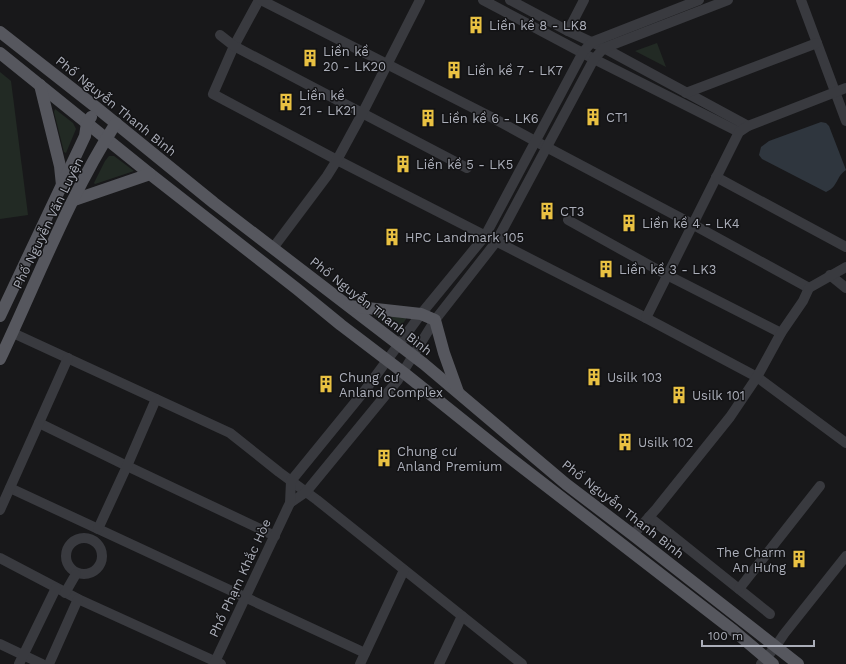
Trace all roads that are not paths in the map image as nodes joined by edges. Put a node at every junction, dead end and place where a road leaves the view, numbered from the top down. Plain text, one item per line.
1 (260, 0) edge
2 (420, 0) edge
3 (483, 0) edge
4 (510, 0) edge
5 (584, 0) edge
6 (699, 0) edge
7 (728, 0) edge
8 (801, 0) edge
9 (568, 31) junction
10 (0, 32) edge
11 (220, 35) dead end
12 (592, 42) junction
13 (816, 43) junction
14 (234, 46) junction
15 (604, 48) junction
16 (583, 52) junction
17 (0, 53) edge
18 (594, 59) junction
19 (387, 64) junction
20 (40, 85) junction
21 (846, 88) edge
22 (835, 92) junction
23 (686, 93) junction
24 (97, 108) junction
25 (362, 114) junction
26 (846, 121) edge
27 (87, 123) junction
28 (116, 123) junction
29 (748, 126) junction
30 (739, 132) junction
31 (106, 139) junction
32 (535, 141) junction
33 (546, 147) junction
34 (337, 160) junction
35 (467, 168) dead end
36 (150, 174) junction
37 (716, 177) junction
38 (62, 185) junction
39 (74, 200) junction
40 (568, 220) dead end
41 (692, 224) junction
42 (485, 236) junction
43 (496, 242) junction
44 (846, 247) edge
45 (273, 248) junction
46 (846, 267) edge
47 (667, 275) junction
48 (830, 276) junction
49 (809, 288) junction
50 (846, 288) edge
51 (348, 305) junction
52 (421, 314) junction
53 (0, 316) edge
54 (646, 318) junction
55 (435, 320) junction
56 (12, 333) junction
57 (781, 333) junction
58 (398, 345) junction
59 (413, 356) junction
60 (68, 358) junction
61 (0, 359) edge
62 (388, 360) junction
63 (404, 372) junction
64 (757, 377) junction
65 (458, 394) junction
66 (156, 399) junction
67 (39, 423) junction
68 (846, 443) edge
69 (127, 466) junction
70 (291, 481) junction
71 (820, 486) dead end
72 (10, 488) junction
73 (306, 492) junction
74 (290, 503) junction
75 (0, 510) edge
76 (649, 517) junction
77 (98, 529) junction
78 (633, 535) junction
79 (275, 536) junction
80 (846, 556) edge
81 (0, 558) edge
82 (404, 570) junction
83 (76, 574) dead end
84 (739, 589) junction
85 (61, 590) junction
86 (245, 598) junction
87 (78, 599) junction
88 (770, 614) dead end
89 (462, 616) junction
90 (0, 644) edge
91 (776, 646) junction
92 (365, 653) junction
93 (21, 660) edge
94 (766, 662) edge
95 (217, 663) edge
96 (42, 664) edge
97 (49, 664) edge
98 (360, 664) edge
99 (439, 664) edge
100 (522, 664) edge
101 (798, 664) edge

1 - 14 street
1 - 19 street
2 - 19 street
3 - 16 street
4 - 9 street
5 - 9 street
6 - 12 street
7 - 15 street
8 - 13 street
9 - 12 street
10 - 24 main road, Phố Nguyễn Thanh Bình
11 - 14 street
12 - 15 street
12 - 16 street
13 - 22 street
13 - 23 street
14 - 25 street
14 - 34 street
15 - 18 street
15 - 23 street
16 - 18 street
16 - 32 street
17 - 20 main road
18 - 30 street
18 - 33 street
19 - 25 street
19 - 32 street
20 - 27 main road
20 - 38 main road
21 - 22 street
22 - 26 street
22 - 29 street
23 - 29 street
24 - 27 main road, Phố Nguyễn Văn Luyện
24 - 28 main road, Phố Nguyễn Thanh Bình
25 - 34 street
25 - 35 street
27 - 31 main road
27 - 38 main road, Phố Nguyễn Văn Luyện
28 - 31 main road, Phố Nguyễn Văn Luyện
28 - 45 main road, Phố Nguyễn Thanh Bình
29 - 30 street
30 - 37 street
31 - 36 main road
31 - 39 main road, Phố Nguyễn Văn Luyện
32 - 33 street
32 - 42 street
33 - 41 street
33 - 43 street
34 - 42 street
34 - 45 street
36 - 39 main road
36 - 62 main road
37 - 41 street
37 - 44 street
38 - 53 main road, Phố Nguyễn Văn Luyện
39 - 56 main road, Phố Nguyễn Văn Luyện
40 - 47 street
41 - 47 street
41 - 49 street
42 - 43 street
42 - 52 street
43 - 54 street
43 - 55 street
45 - 51 main road, Phố Nguyễn Thanh Bình
46 - 48 street
47 - 54 street
47 - 57 street
48 - 49 street
48 - 50 street
49 - 57 street
51 - 52 main road
51 - 58 main road, Phố Nguyễn Thanh Bình
52 - 55 main road
52 - 58 street
54 - 64 street
55 - 59 street
55 - 65 main road
56 - 60 street
56 - 61 main road, Phố Nguyễn Văn Luyện
57 - 64 street
58 - 59 main road, Phố Nguyễn Thanh Bình
58 - 62 street
59 - 63 street
59 - 65 main road, Phố Nguyễn Thanh Bình
60 - 66 street
60 - 67 street
62 - 63 main road
62 - 70 street
63 - 73 street
63 - 94 main road
64 - 68 street
64 - 76 street
65 - 78 main road, Phố Nguyễn Thanh Bình
66 - 69 street
66 - 70 street
67 - 69 street
67 - 72 street
69 - 77 street
69 - 79 street
70 - 73 street
70 - 74 street, Phố Phạm Khắc Hòe
71 - 84 street
72 - 75 street
72 - 77 street
73 - 74 street
73 - 82 street
74 - 79 street, Phố Phạm Khắc Hòe
76 - 78 street
76 - 84 street
77 - 86 street
78 - 91 main road, Phố Nguyễn Thanh Bình
79 - 86 street, Phố Phạm Khắc Hòe
80 - 91 street
81 - 85 street
82 - 89 street
82 - 92 street
83 - 85 street
84 - 88 street
85 - 87 street
85 - 93 street
86 - 92 street
86 - 95 street, Phố Phạm Khắc Hòe
87 - 95 street
87 - 97 street
89 - 99 street
89 - 100 street
90 - 93 street
91 - 94 street
91 - 101 main road, Phố Nguyễn Thanh Bình
92 - 98 street
93 - 96 street

